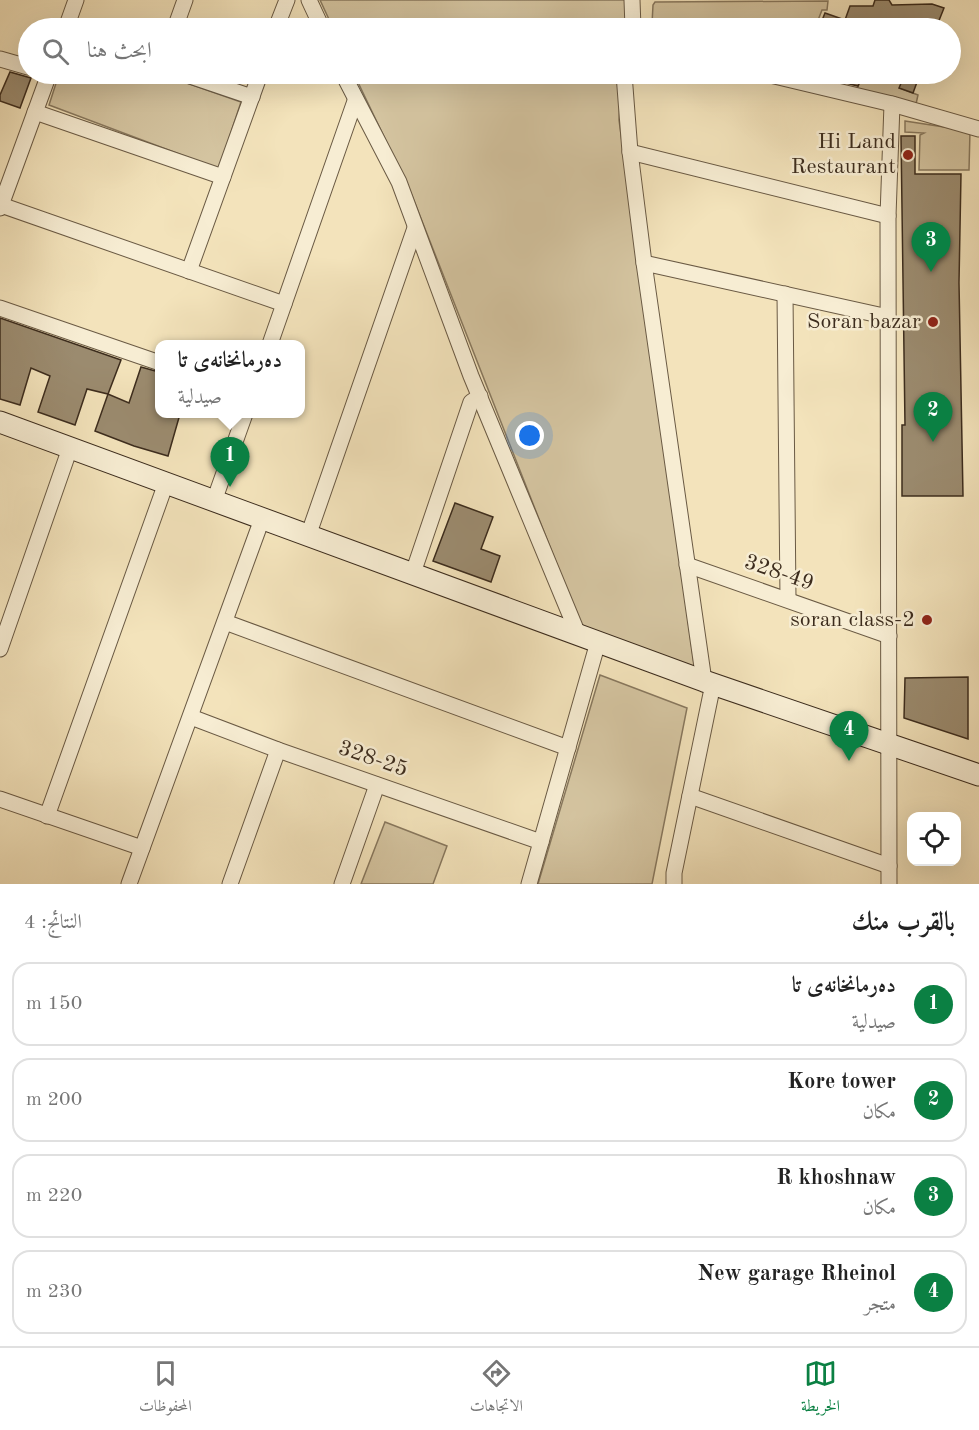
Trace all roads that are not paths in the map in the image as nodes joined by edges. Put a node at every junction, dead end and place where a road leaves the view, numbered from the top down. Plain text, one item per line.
1 (76, 0) edge
2 (185, 0) edge
3 (287, 0) edge
4 (309, 0) edge
5 (632, 0) edge
6 (70, 18) edge
7 (179, 18) edge
8 (280, 18) edge
9 (317, 18) edge
10 (633, 18) edge
11 (0, 58) edge
12 (18, 64) edge
13 (45, 84) edge
14 (214, 84) edge
15 (257, 84) edge
16 (347, 84) edge
17 (625, 84) edge
18 (808, 84) edge
19 (252, 97) junction
20 (355, 101) junction
21 (892, 104) junction
22 (35, 112) junction
23 (979, 129) edge
24 (630, 152) junction
25 (223, 177) junction
26 (1, 206) edge
27 (888, 216) junction
28 (416, 228) junction
29 (644, 263) junction
30 (189, 270) junction
31 (785, 294) junction
32 (284, 304) junction
33 (0, 308) edge
34 (888, 317) junction
35 (272, 340) edge
36 (155, 362) edge
37 (480, 396) junction
38 (244, 418) edge
39 (0, 422) edge
40 (70, 448) junction
41 (166, 483) junction
42 (214, 501) junction
43 (262, 519) junction
44 (308, 536) junction
45 (687, 565) junction
46 (413, 573) junction
47 (788, 599) junction
48 (225, 622) junction
49 (889, 636) junction
50 (588, 638) junction
51 (0, 648) edge
52 (708, 682) junction
53 (190, 717) junction
54 (890, 744) junction
55 (568, 748) junction
56 (278, 750) junction
57 (979, 775) edge
58 (377, 785) junction
59 (690, 796) junction
60 (0, 799) edge
61 (47, 816) junction
62 (541, 843) junction
63 (142, 848) junction
64 (889, 866) junction
65 (129, 884) edge
66 (230, 884) edge
67 (342, 884) edge
68 (529, 884) edge
69 (674, 884) edge
70 (889, 884) edge

1 - 6 street
2 - 7 street
3 - 8 street
4 - 9 street
5 - 10 street
11 - 12 street
13 - 22 street
14 - 19 street
15 - 19 street
16 - 20 street
17 - 24 street
18 - 21 street
19 - 25 street
20 - 28 street
20 - 32 street
21 - 23 street
21 - 27 street
22 - 25 street
22 - 26 street
24 - 27 street
24 - 29 street
25 - 30 street
26 - 30 street
27 - 34 street
28 - 37 street
28 - 44 street
29 - 31 street
29 - 45 street
30 - 32 street
31 - 34 street
31 - 47 street
32 - 35 street
33 - 36 street
34 - 49 street
37 - 46 street
37 - 50 street
38 - 42 street
39 - 40 street
40 - 41 street
40 - 51 street
41 - 42 street
41 - 61 street
42 - 43 street
43 - 44 street
43 - 48 street
44 - 46 street
45 - 47 street, 328-49
45 - 52 street
46 - 50 street
47 - 49 street, 328-49
48 - 53 street
48 - 55 street
49 - 54 street
50 - 52 street
50 - 55 street
52 - 54 street
52 - 59 street
53 - 56 street, 328-25
53 - 63 street
54 - 57 street
54 - 64 street
55 - 62 street
56 - 58 street, 328-25
56 - 66 street
58 - 62 street, 328-25
58 - 67 street
59 - 64 street
59 - 69 street
60 - 61 street
61 - 63 street
62 - 68 street
63 - 65 street
64 - 70 street

